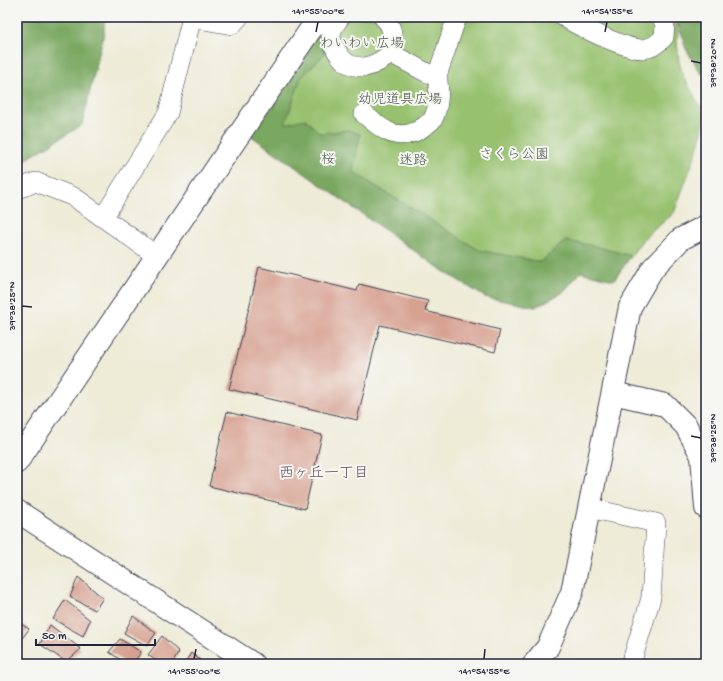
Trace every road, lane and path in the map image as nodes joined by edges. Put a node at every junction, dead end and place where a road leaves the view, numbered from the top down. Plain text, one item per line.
1 (238, 17) edge
2 (318, 17) edge
3 (340, 17) edge
4 (384, 17) edge
5 (457, 17) edge
6 (564, 17) edge
7 (662, 17) edge
8 (192, 18) edge
9 (390, 54) junction
10 (438, 76) junction
11 (364, 114) dead end
12 (17, 189) edge
13 (103, 218) junction
14 (706, 226) edge
15 (157, 256) junction
16 (613, 393) junction
17 (17, 462) edge
18 (589, 508) junction
19 (706, 508) edge
20 (17, 511) edge
21 (253, 664) edge
22 (534, 664) edge
23 (631, 664) edge

1 - 8 street
2 - 15 street
3 - 9 street
4 - 9 street
5 - 10 street
6 - 7 street
8 - 13 street
9 - 10 street
10 - 11 street
12 - 13 street
13 - 15 street
14 - 16 street
15 - 17 street
16 - 18 street
16 - 19 street
18 - 22 street
18 - 23 street
20 - 21 street

